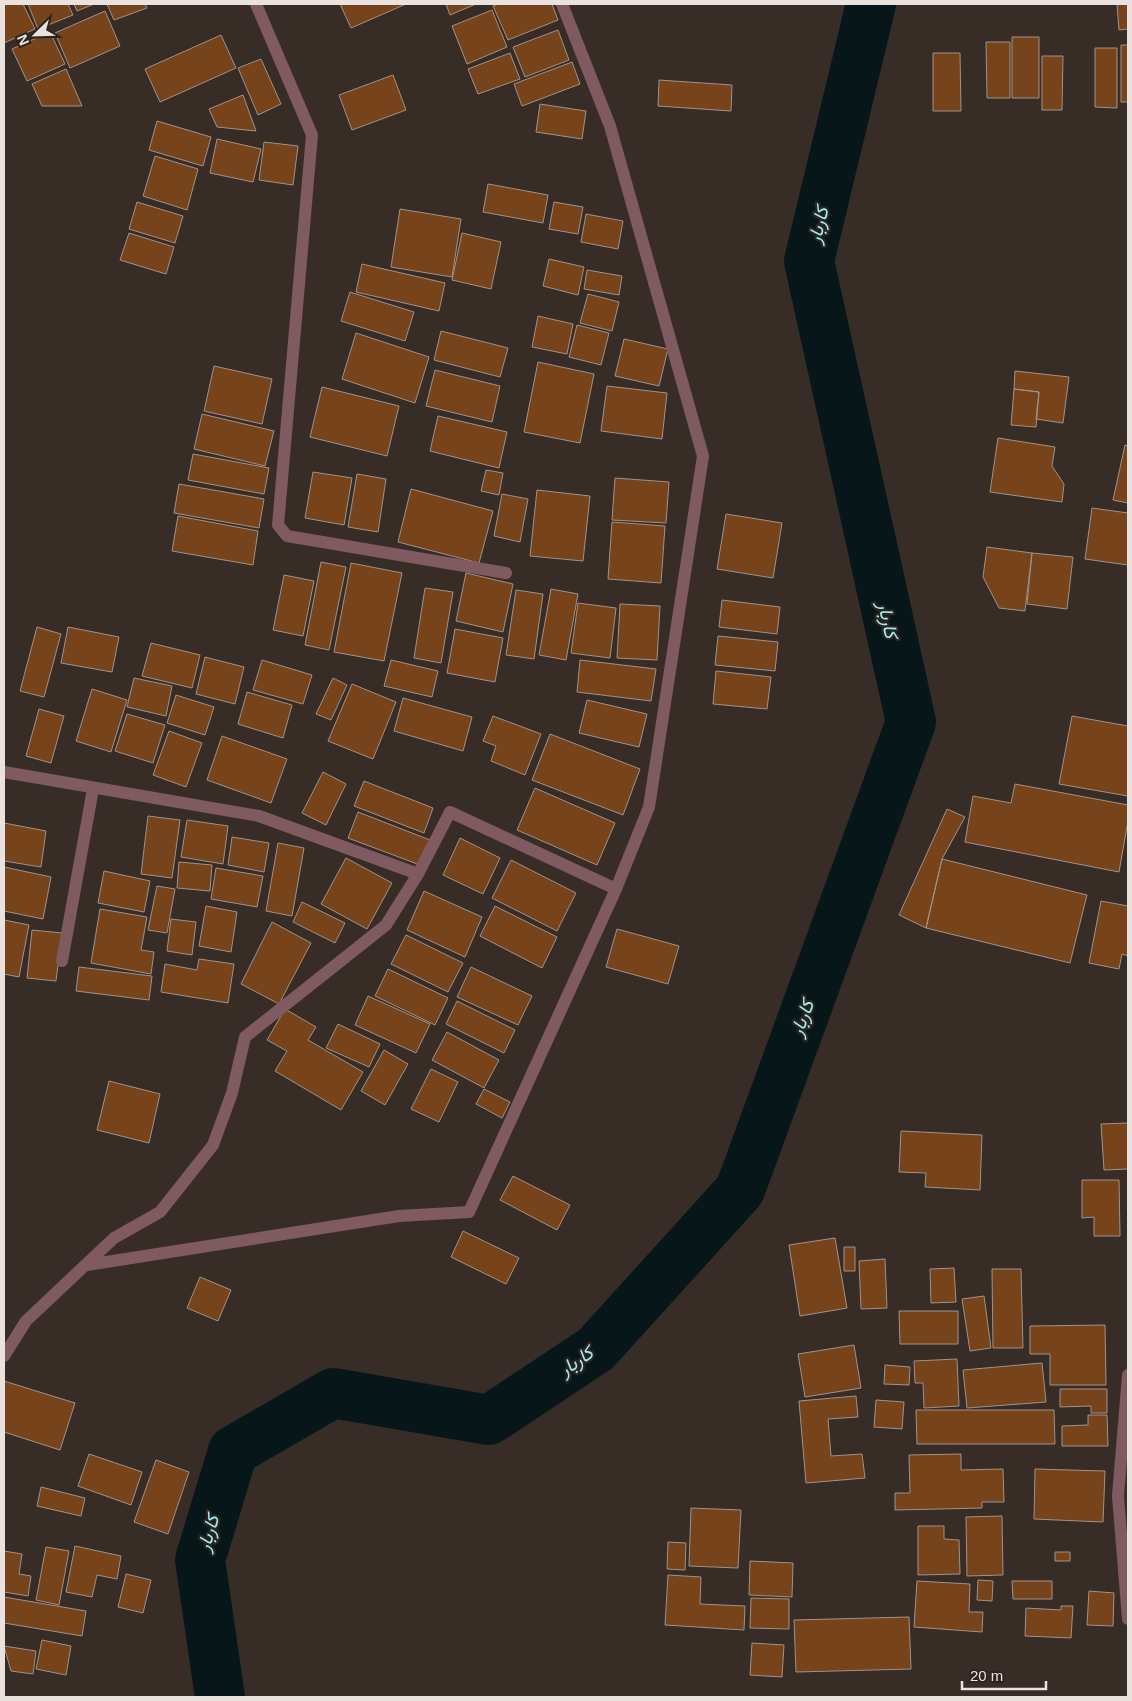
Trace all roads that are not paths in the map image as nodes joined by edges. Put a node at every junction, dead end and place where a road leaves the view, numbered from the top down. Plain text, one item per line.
1 (256, 4) edge
2 (562, 4) edge
3 (506, 573) dead end
4 (4, 772) edge
5 (93, 789) junction
6 (418, 874) junction
7 (616, 889) junction
8 (62, 961) dead end
9 (87, 1265) junction
10 (4, 1356) edge
11 (1128, 1376) edge
12 (1128, 1619) edge

1 - 3 street
2 - 7 street
4 - 5 street
5 - 6 street
5 - 8 street
6 - 7 street
6 - 9 street
7 - 9 street
9 - 10 street
11 - 12 street

